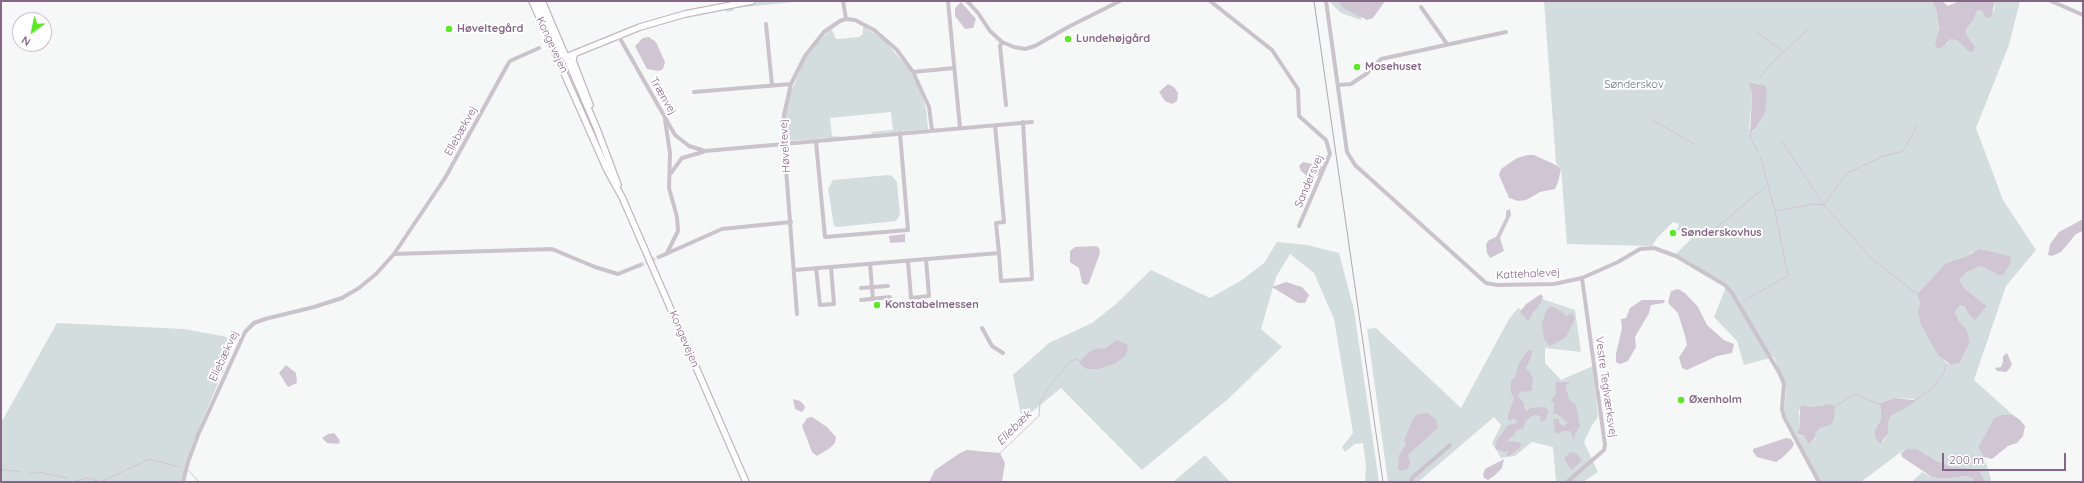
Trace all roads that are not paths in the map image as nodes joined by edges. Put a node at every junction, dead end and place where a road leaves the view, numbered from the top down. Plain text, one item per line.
1 (532, 1) edge
2 (536, 1) edge
3 (542, 1) edge
4 (752, 1) edge
5 (843, 1) edge
6 (846, 1) edge
7 (948, 1) edge
8 (967, 1) edge
9 (1120, 1) edge
10 (1210, 1) edge
11 (1326, 1) edge
12 (2051, 1) edge
13 (1421, 7) dead end
14 (845, 9) junction
15 (2083, 15) edge
16 (846, 19) junction
17 (766, 24) dead end
18 (1506, 32) dead end
19 (618, 35) junction
20 (558, 38) junction
21 (1002, 42) junction
22 (1447, 44) junction
23 (539, 48) dead end
24 (574, 54) junction
25 (566, 57) junction
26 (954, 68) junction
27 (913, 72) junction
28 (567, 77) junction
29 (790, 84) junction
30 (772, 85) junction
31 (1338, 85) junction
32 (694, 92) dead end
33 (1006, 105) dead end
34 (664, 117) junction
35 (1023, 122) junction
36 (1032, 122) dead end
37 (995, 125) junction
38 (597, 128) junction
39 (960, 128) junction
40 (932, 130) junction
41 (900, 133) junction
42 (816, 142) junction
43 (784, 144) junction
44 (706, 151) junction
45 (670, 175) junction
46 (622, 197) junction
47 (791, 222) junction
48 (1299, 226) dead end
49 (666, 253) junction
50 (999, 253) junction
51 (394, 254) junction
52 (659, 257) tunnel mouth
53 (926, 259) junction
54 (908, 261) junction
55 (870, 264) junction
56 (640, 265) tunnel mouth
57 (831, 267) junction
58 (816, 268) junction
59 (794, 270) junction
60 (1582, 278) junction
61 (888, 286) dead end
62 (872, 287) junction
63 (861, 288) dead end
64 (890, 297) dead end
65 (873, 299) junction
66 (861, 300) dead end
67 (797, 314) dead end
68 (982, 328) dead end
69 (1003, 353) dead end
70 (1450, 445) dead end
71 (183, 482) edge
72 (746, 482) edge
73 (1411, 482) edge
74 (1567, 482) edge
75 (1819, 482) edge

1 - 28 main road, Kongevejen
2 - 25 main road
3 - 20 main road, Kongevejen
4 - 19 main road
5 - 14 street
6 - 14 street
7 - 26 street
8 - 21 street
9 - 21 street
10 - 48 street, Sandersvej
11 - 31 street, Kattehalevej
12 - 15 street
13 - 22 street
14 - 16 street
16 - 27 street
16 - 29 street, Høveltevej
17 - 30 street
18 - 22 street
19 - 24 main road
19 - 34 street, Trænvej
20 - 24 main road
20 - 25 main road, Kongevejen
21 - 33 street
22 - 31 street
23 - 51 street, Ellebækvej
24 - 25 main road
24 - 38 main road
25 - 28 main road
25 - 38 main road, Kongevejen
26 - 27 street
26 - 39 street
27 - 40 street
28 - 46 main road, Kongevejen
29 - 30 street
29 - 43 street, Høveltevej
30 - 32 street
31 - 60 street, Kattehalevej
34 - 44 street, Trænvej
34 - 45 street
35 - 36 street, Trænvej
35 - 37 street, Trænvej
35 - 50 street
37 - 39 street, Trænvej
37 - 50 street
38 - 46 main road, Kongevejen
39 - 40 street, Trænvej
40 - 41 street, Trænvej
41 - 42 street, Trænvej
41 - 42 street
42 - 43 street, Trænvej
43 - 44 street, Trænvej
43 - 47 street, Høveltevej
44 - 45 street, Trænvej
45 - 49 street
46 - 72 main road, Kongevejen
47 - 49 street
47 - 59 street, Høveltevej
49 - 52 street
50 - 53 street
51 - 56 street
51 - 71 street, Ellebækvej
53 - 54 street
53 - 54 street
54 - 55 street
55 - 57 street
55 - 62 street
57 - 58 street
57 - 58 street
58 - 59 street
59 - 67 street, Høveltevej
60 - 74 street, Vestre Teglværksvej
60 - 75 street, Kattehalevej
61 - 62 street
62 - 63 street
62 - 65 street
64 - 65 street
65 - 66 street
68 - 69 street
70 - 73 street

